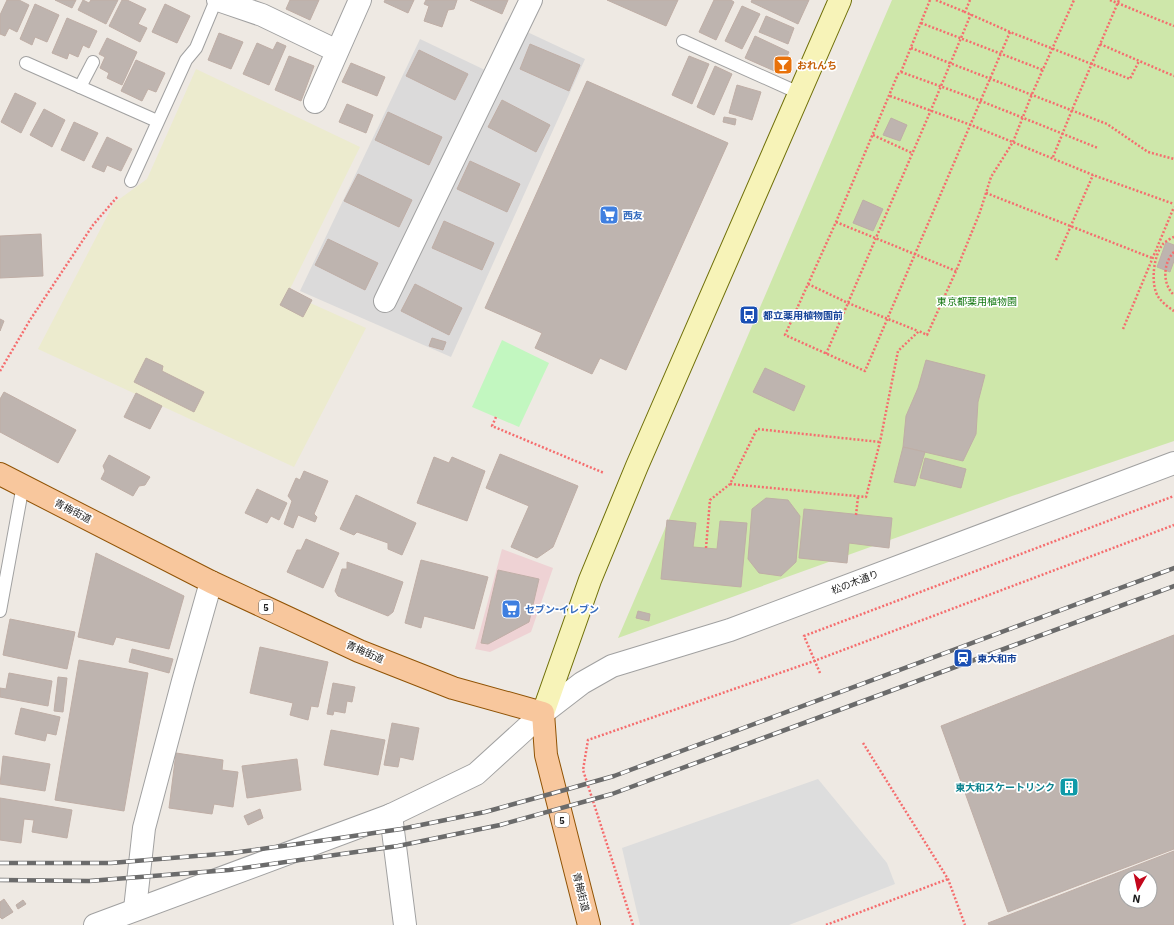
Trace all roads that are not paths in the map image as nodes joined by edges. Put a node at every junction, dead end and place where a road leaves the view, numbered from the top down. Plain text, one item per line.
1 (217, 0) edge
2 (360, 0) edge
3 (531, 0) edge
4 (840, 0) edge
5 (683, 41) dead end
6 (337, 51) junction
7 (93, 62) dead end
8 (26, 63) dead end
9 (80, 87) junction
10 (800, 93) junction
11 (315, 102) dead end
12 (157, 121) junction
13 (131, 181) road end
14 (385, 301) dead end
15 (1174, 463) edge
16 (0, 474) edge
17 (23, 486) junction
18 (211, 582) junction
19 (0, 611) edge
20 (543, 713) junction
21 (391, 815) junction
22 (135, 909) junction
23 (95, 925) edge
24 (405, 925) edge
25 (589, 925) edge

1 - 6 street
1 - 12 lane
2 - 6 street
3 - 14 street
4 - 10 main road
5 - 10 lane
6 - 11 street
7 - 9 lane
8 - 9 lane
9 - 12 lane
10 - 20 main road
12 - 13 lane
15 - 20 street, 松の木通り
16 - 17 main road, 青梅街道 / 5
17 - 18 main road, 青梅街道 / 5
17 - 19 lane
18 - 20 main road, 青梅街道 / 5
18 - 22 street
20 - 21 street, 松の木通り
20 - 25 main road, 青梅街道 / 5
21 - 22 street, 松の木通り
21 - 24 street
22 - 23 street, 松の木通り

